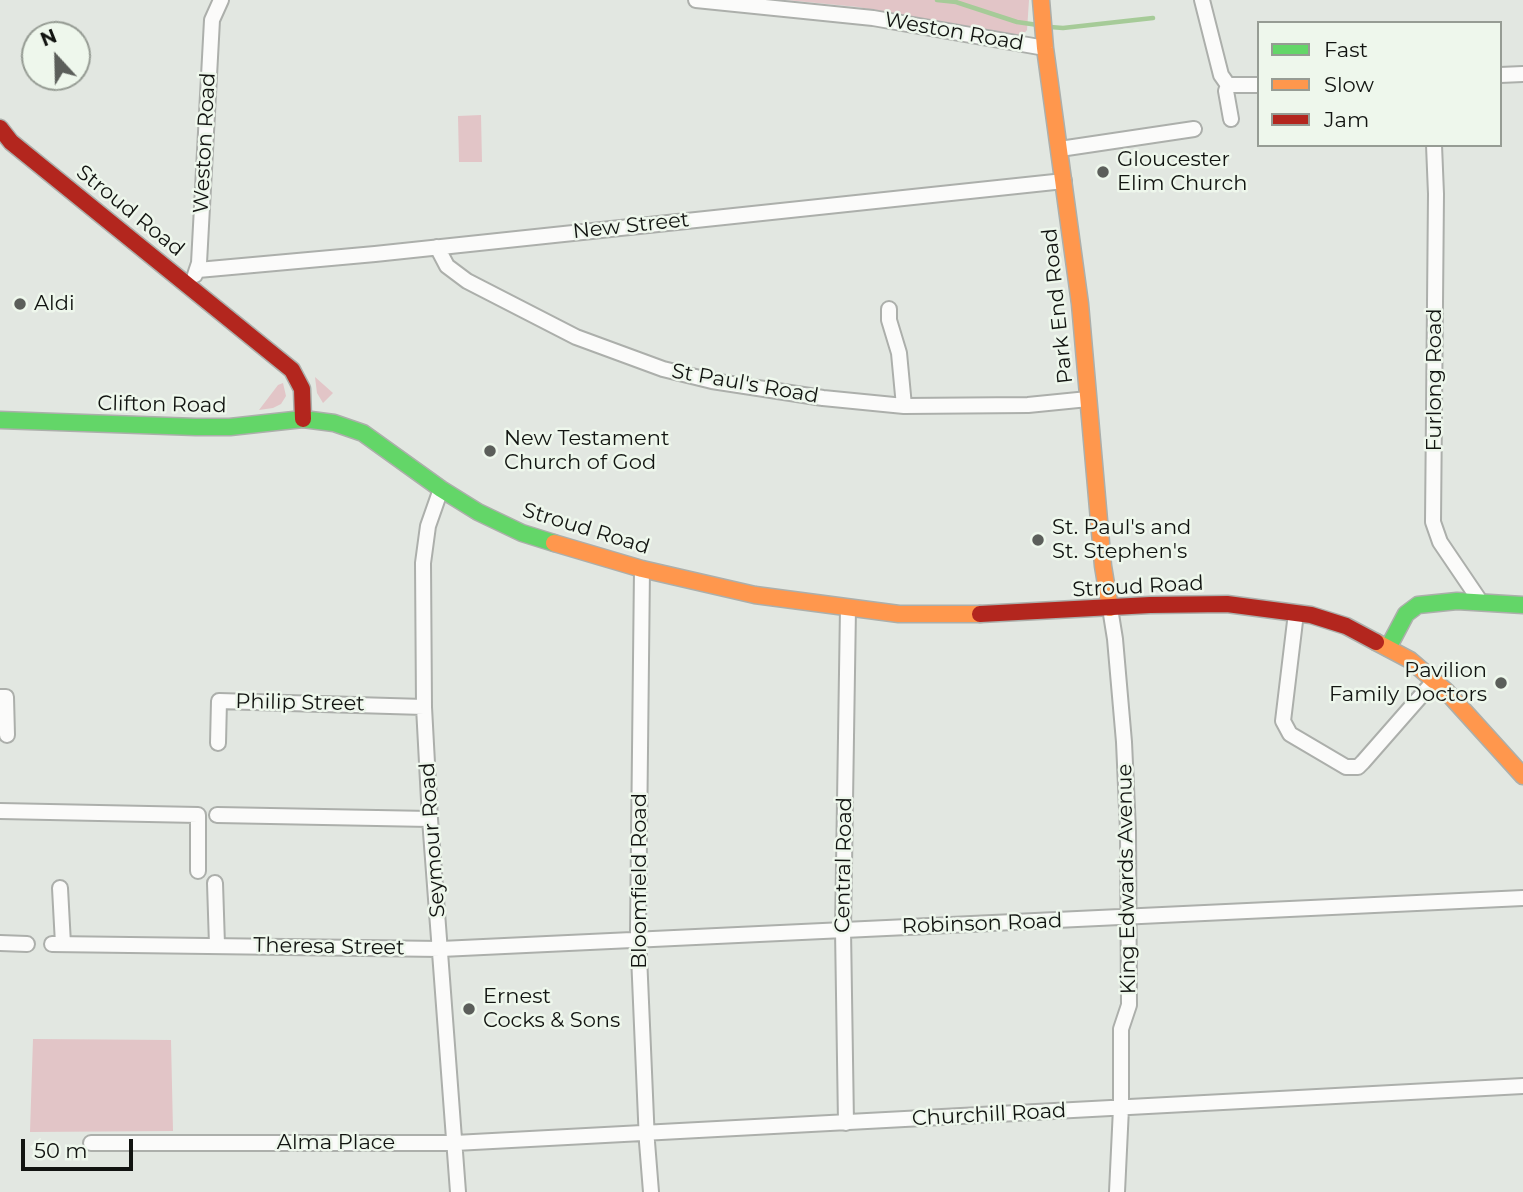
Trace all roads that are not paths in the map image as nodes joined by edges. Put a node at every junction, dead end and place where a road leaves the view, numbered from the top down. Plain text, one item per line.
1 (221, 0) edge
2 (696, 0) edge
3 (1041, 0) edge
4 (1202, 0) edge
5 (1045, 48) junction
6 (1523, 74) edge
7 (1502, 75) edge
8 (1228, 85) junction
9 (1257, 85) edge
10 (1231, 120) dead end
11 (0, 128) edge
12 (1194, 129) dead end
13 (6, 139) edge
14 (1434, 147) edge
15 (1060, 149) junction
16 (1063, 181) junction
17 (437, 247) junction
18 (198, 270) junction
19 (188, 285) junction
20 (889, 309) dead end
21 (1088, 399) junction
22 (904, 406) junction
23 (0, 414) edge
24 (303, 419) junction
25 (0, 421) edge
26 (19, 422) junction
27 (441, 489) junction
28 (642, 569) junction
29 (1480, 601) junction
30 (1523, 605) edge
31 (848, 608) junction
32 (1110, 608) junction
33 (1296, 612) junction
34 (1388, 648) junction
35 (1434, 681) junction
36 (0, 697) edge
37 (424, 707) junction
38 (7, 735) dead end
39 (218, 743) dead end
40 (1523, 776) edge
41 (0, 811) edge
42 (217, 815) dead end
43 (430, 819) junction
44 (198, 871) dead end
45 (215, 883) dead end
46 (60, 888) dead end
47 (1523, 898) edge
48 (1128, 918) junction
49 (843, 930) junction
50 (639, 941) junction
51 (0, 943) edge
52 (27, 944) dead end
53 (217, 945) junction
54 (441, 949) junction
55 (1523, 1086) edge
56 (1121, 1108) junction
57 (846, 1123) junction
58 (646, 1134) junction
59 (91, 1143) dead end
60 (456, 1143) junction
61 (458, 1192) edge
62 (651, 1192) edge
63 (1116, 1192) edge

1 - 18 street, Weston Road
2 - 5 street, Weston Road
3 - 5 main road, Park End Road
4 - 8 street
5 - 15 main road, Park End Road
6 - 7 street
8 - 9 street
8 - 10 street
11 - 13 main road, Stroud Road
12 - 15 street
13 - 19 main road, Stroud Road
14 - 29 street, Furlong Road
15 - 16 main road, Park End Road
16 - 17 street, New Street
16 - 21 main road, Park End Road
17 - 18 street, New Street
17 - 22 street, St Paul's Road
18 - 19 street
19 - 24 main road, Stroud Road
20 - 22 street
21 - 22 street, St Paul's Road
21 - 32 main road, Park End Road
23 - 26 main road, Clifton Road
24 - 26 main road, Clifton Road
24 - 27 main road, Stroud Road
25 - 26 main road, Clifton Road
27 - 28 main road, Stroud Road
27 - 37 street, Seymour Road
28 - 31 main road, Stroud Road
28 - 50 street, Bloomfield Road
29 - 30 main road
29 - 34 main road
31 - 32 main road, Stroud Road
31 - 49 street, Central Road
32 - 33 main road, Stroud Road
32 - 48 street, King Edwards Avenue
33 - 34 main road, Stroud Road
33 - 35 street
34 - 35 main road, Stroud Road
35 - 40 main road, Stroud Road
36 - 38 street
37 - 39 street, Philip Street
37 - 43 street, Seymour Road
41 - 44 street
42 - 43 street
43 - 54 street, Seymour Road
45 - 53 street
46 - 53 street, Theresa Street
47 - 48 street, Robinson Road
48 - 49 street, Robinson Road
48 - 56 street, King Edwards Avenue
49 - 50 street, Robinson Road
49 - 57 street, Central Road
50 - 54 street, Robinson Road
50 - 58 street, Bloomfield Road
51 - 52 street
53 - 54 street, Theresa Street
54 - 60 street, Seymour Road
55 - 56 street, Churchill Road
56 - 57 street, Churchill Road
56 - 63 street, King Edwards Avenue
57 - 58 street, Churchill Road
58 - 60 street, Churchill Road
58 - 62 street, Bloomfield Road
59 - 60 street, Alma Place
60 - 61 street, Seymour Road

